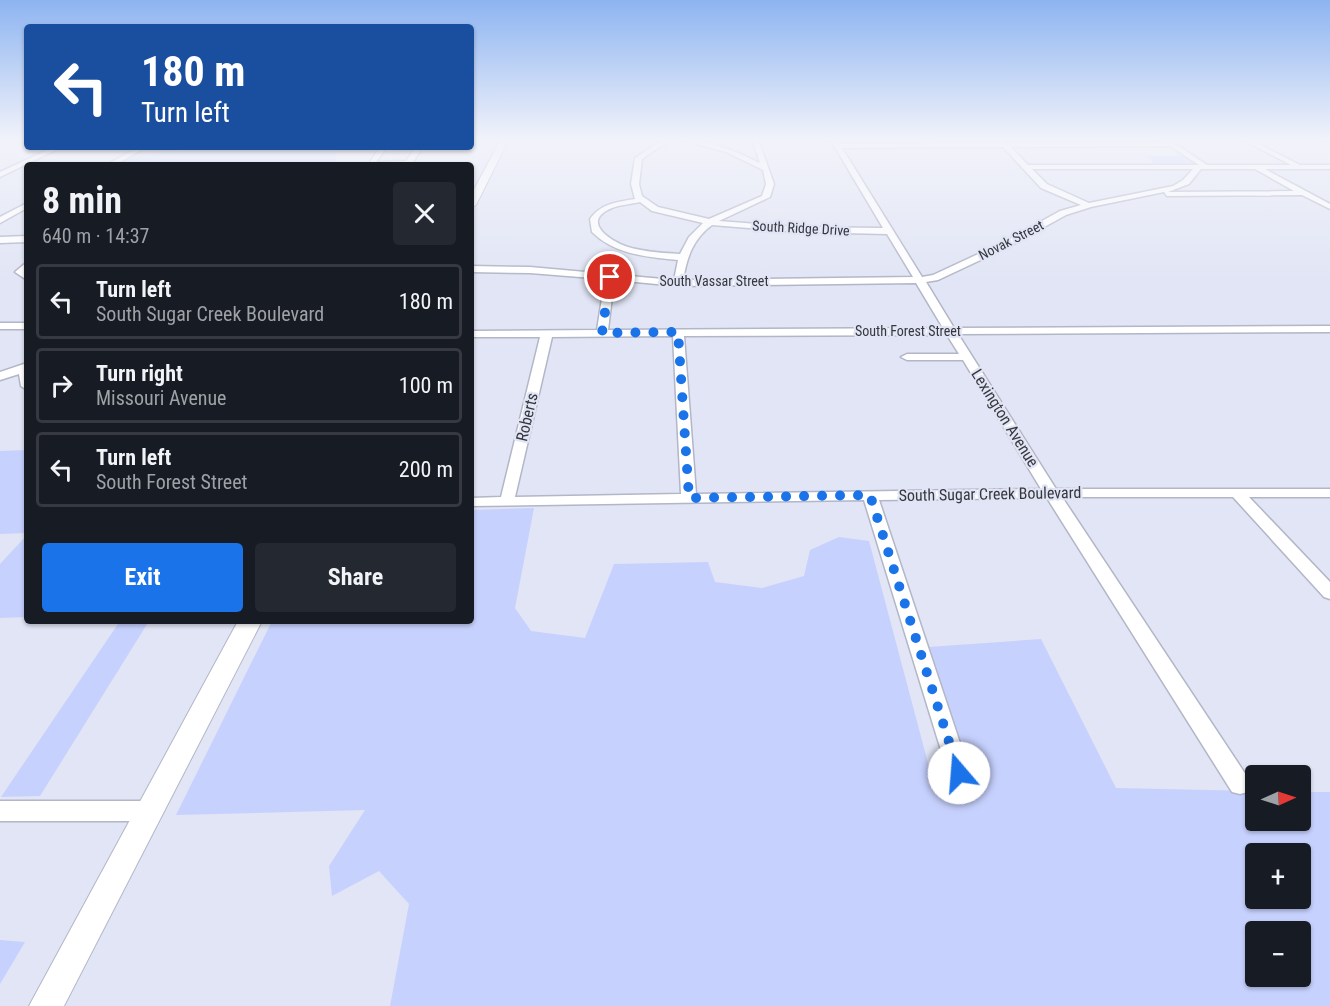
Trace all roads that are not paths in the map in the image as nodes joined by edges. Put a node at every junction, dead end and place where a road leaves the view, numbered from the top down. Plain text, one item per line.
1 (636, 186) edge
2 (769, 186) edge
3 (862, 186) edge
4 (1044, 186) edge
5 (1179, 186) edge
6 (1292, 186) edge
7 (1305, 193) junction
8 (1151, 194) junction
9 (640, 200) junction
10 (1089, 205) junction
11 (24, 207) edge
12 (1330, 207) edge
13 (0, 220) edge
14 (712, 221) junction
15 (890, 231) junction
16 (24, 239) edge
17 (0, 240) edge
18 (682, 257) junction
19 (474, 269) edge
20 (610, 277) junction
21 (921, 280) junction
22 (678, 283) junction
23 (0, 326) edge
24 (24, 326) edge
25 (1330, 329) edge
26 (949, 331) junction
27 (678, 332) junction
28 (547, 333) junction
29 (602, 333) junction
30 (474, 334) edge
31 (908, 357) dead end
32 (967, 357) junction
33 (24, 368) edge
34 (0, 376) edge
35 (1052, 493) junction
36 (1237, 493) junction
37 (1330, 493) edge
38 (870, 495) junction
39 (689, 498) junction
40 (507, 501) junction
41 (474, 502) edge
42 (1330, 593) edge
43 (248, 624) edge
44 (959, 773) dead end
45 (1240, 785) dead end
46 (0, 811) edge
47 (149, 811) junction
48 (46, 1006) edge

1 - 9 street
2 - 14 street
3 - 15 street, Lexington Avenue
4 - 10 street
5 - 8 street, Novak Street
6 - 7 street
7 - 8 street
7 - 12 street
8 - 10 street, Novak Street
9 - 14 street, South Ridge Drive
9 - 18 street
10 - 21 street, Novak Street
11 - 13 street
14 - 15 street, South Ridge Drive
14 - 18 street
15 - 21 street, Lexington Avenue
16 - 17 street
18 - 22 street
19 - 20 street, South Vassar Street
20 - 22 street, South Vassar Street
20 - 29 street
21 - 22 street, South Vassar Street
21 - 26 street, Lexington Avenue
23 - 24 street
25 - 26 street, South Forest Street
26 - 27 street, South Forest Street
26 - 32 street, Lexington Avenue
27 - 29 street, South Forest Street
27 - 39 street
28 - 29 street, South Forest Street
28 - 30 street, South Forest Street
28 - 40 street, Roberts
31 - 32 street
32 - 35 street, Lexington Avenue
33 - 34 street
35 - 36 street, South Sugar Creek Boulevard
35 - 38 street, South Sugar Creek Boulevard
35 - 45 street, Lexington Avenue
36 - 37 street, South Sugar Creek Boulevard
36 - 42 street
38 - 39 street, South Sugar Creek Boulevard
38 - 44 street
39 - 40 street, South Sugar Creek Boulevard
40 - 41 street, South Sugar Creek Boulevard
43 - 47 main road
46 - 47 street
47 - 48 main road

